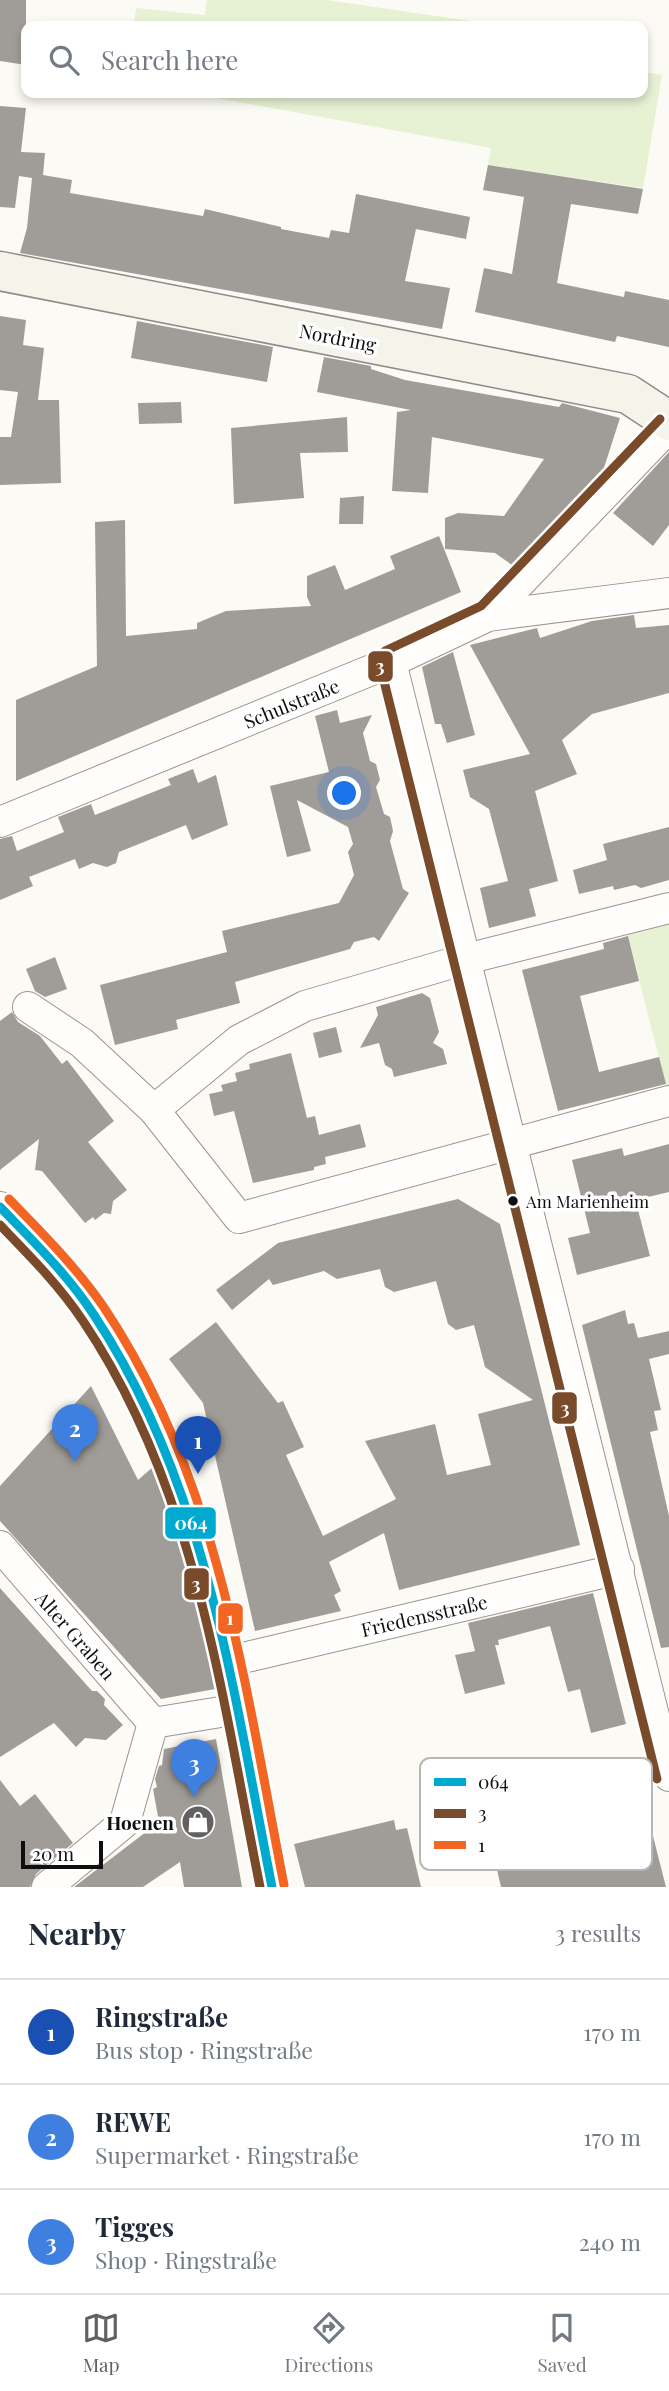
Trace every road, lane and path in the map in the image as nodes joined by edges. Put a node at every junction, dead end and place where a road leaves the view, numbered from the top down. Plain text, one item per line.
1 (0, 271) edge
2 (669, 421) edge
3 (669, 427) edge
4 (669, 593) edge
5 (488, 616) junction
6 (391, 662) junction
7 (0, 822) edge
8 (669, 908) edge
9 (467, 959) junction
10 (28, 1007) dead end
11 (669, 1101) edge
12 (154, 1110) junction
13 (512, 1144) junction
14 (0, 1207) edge
15 (0, 1546) edge
16 (619, 1569) junction
17 (230, 1661) junction
18 (239, 1709) junction
19 (153, 1723) junction
20 (669, 1776) edge
21 (47, 1887) edge
22 (272, 1887) edge

1 - 2 main road, Nordring
3 - 5 street
4 - 5 street, Schulstraße
5 - 6 street, Schulstraße
6 - 7 street, Schulstraße
6 - 9 street
8 - 9 street
9 - 12 street
9 - 13 street
10 - 12 street
11 - 13 street
12 - 13 street
13 - 16 street
14 - 17 street
15 - 19 street, Alter Graben
16 - 17 street, Friedensstraße
16 - 20 street
17 - 18 street
18 - 19 street
18 - 22 street
19 - 21 street

